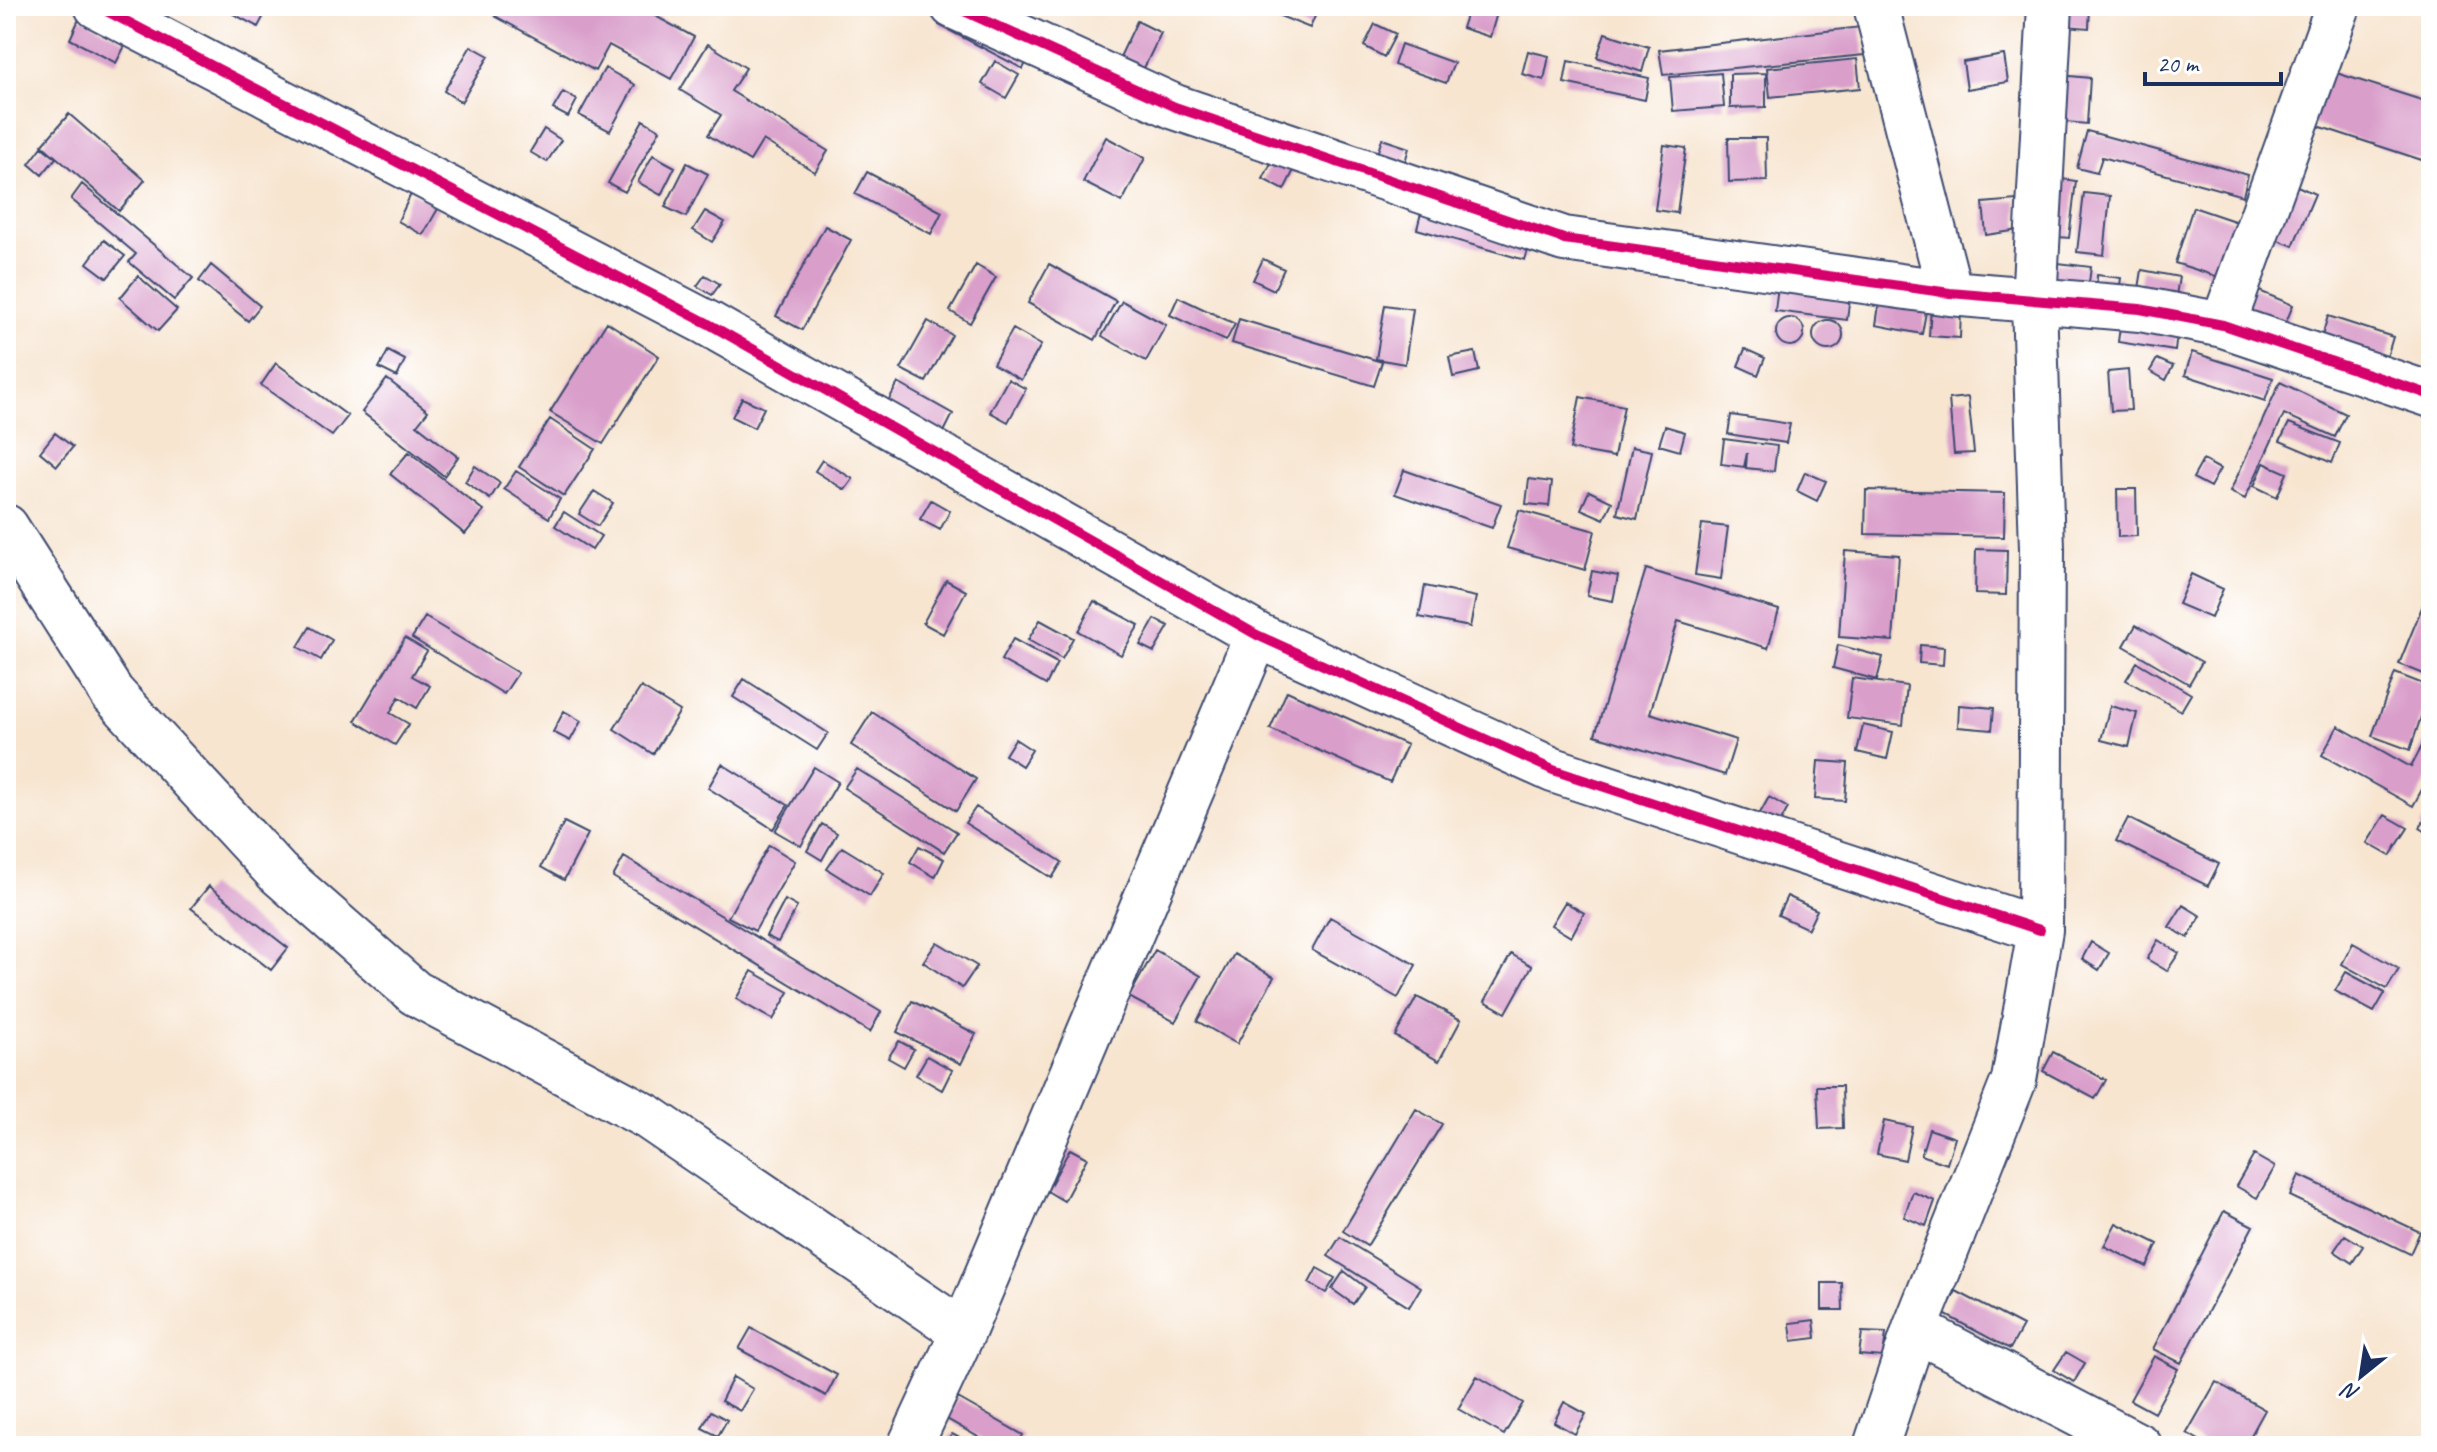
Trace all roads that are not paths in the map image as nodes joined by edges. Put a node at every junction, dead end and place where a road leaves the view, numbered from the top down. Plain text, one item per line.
1 (97, 6) edge
2 (953, 6) edge
3 (1876, 6) edge
4 (2050, 6) edge
5 (2338, 6) edge
6 (1950, 293) junction
7 (2034, 302) junction
8 (2223, 325) junction
9 (2431, 395) edge
10 (6, 527) edge
11 (1257, 635) junction
12 (2040, 930) junction
13 (1915, 1329) junction
14 (963, 1332) junction
15 (910, 1446) edge
16 (1876, 1446) edge
17 (2139, 1446) edge

1 - 11 street
2 - 6 street
3 - 6 street
4 - 7 street
5 - 8 street
6 - 7 street
7 - 8 street
7 - 12 street
8 - 9 street
10 - 14 street
11 - 12 street
11 - 14 street
12 - 13 street
13 - 16 street
13 - 17 street
14 - 15 street

